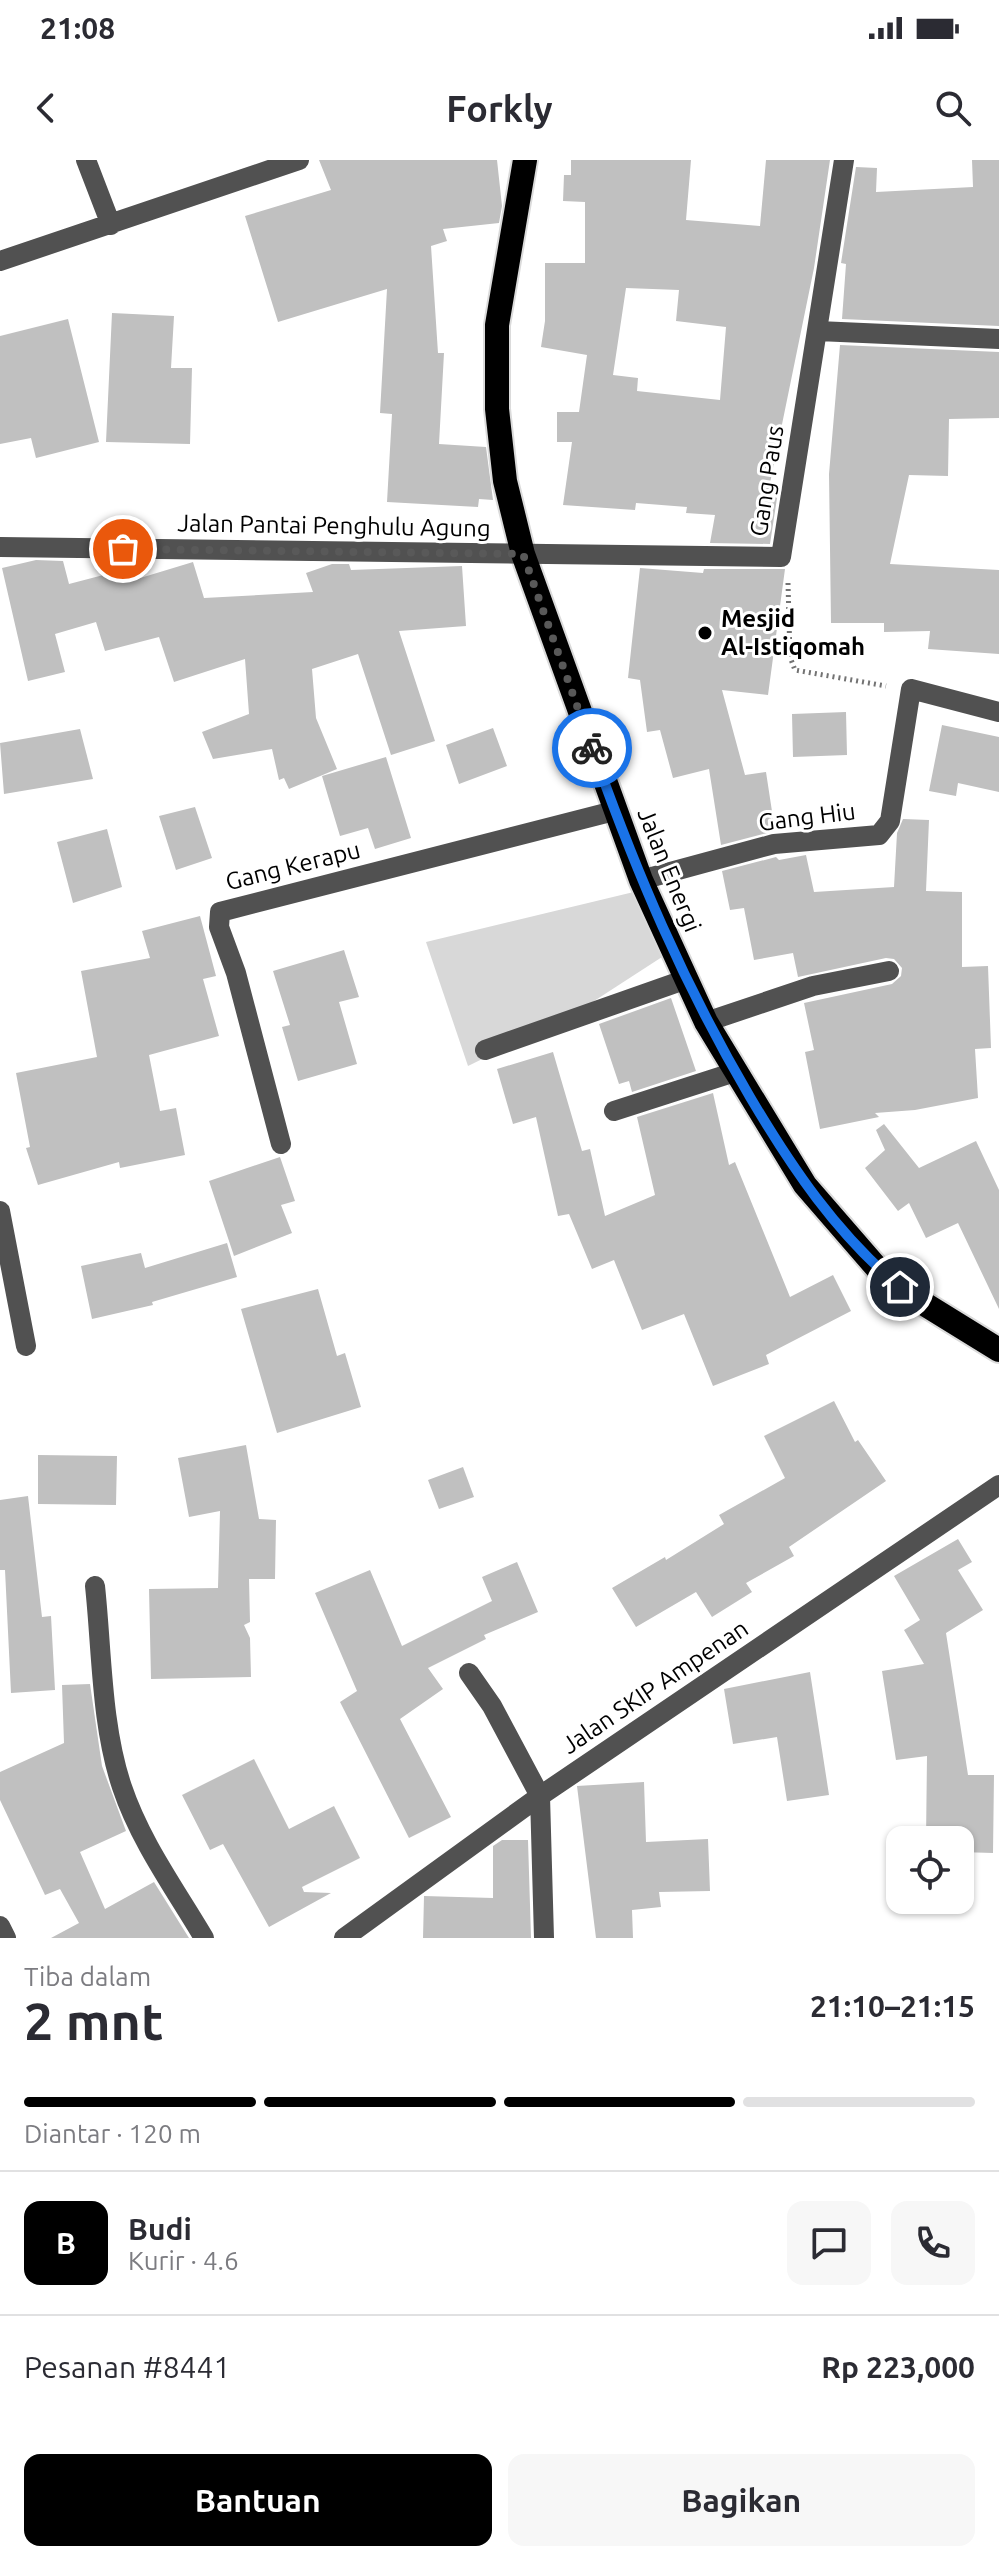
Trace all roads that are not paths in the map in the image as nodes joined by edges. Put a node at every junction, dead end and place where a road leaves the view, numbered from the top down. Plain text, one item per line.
1 (86, 160) edge
2 (299, 160) edge
3 (525, 160) edge
4 (844, 160) edge
5 (111, 225) junction
6 (0, 261) edge
7 (818, 331) junction
8 (999, 339) edge
9 (0, 547) edge
10 (523, 554) junction
11 (999, 712) edge
12 (614, 811) junction
13 (641, 880) junction
14 (889, 971) dead end
15 (684, 980) junction
16 (706, 1022) junction
17 (485, 1050) dead end
18 (735, 1072) junction
19 (614, 1111) dead end
20 (281, 1144) dead end
21 (0, 1211) edge
22 (26, 1346) dead end
23 (999, 1350) edge
24 (999, 1485) edge
25 (95, 1586) dead end
26 (469, 1673) dead end
27 (540, 1796) junction
28 (0, 1926) edge
29 (6, 1938) edge
30 (204, 1938) edge
31 (344, 1938) edge
32 (544, 1938) edge

1 - 5 street
2 - 5 street
3 - 10 highway, Jalan Energi
4 - 7 street, Gang Paus
5 - 6 street
7 - 8 street
7 - 10 street, Gang Paus
9 - 10 street, Jalan Pantai Penghulu Agung
10 - 12 highway, Jalan Energi
11 - 13 street, Gang Hiu
12 - 13 highway, Jalan Energi
12 - 20 street, Gang Kerapu
13 - 15 highway, Jalan Energi
14 - 16 street
15 - 16 highway, Jalan Energi
15 - 17 street
16 - 18 highway, Jalan Energi
18 - 19 street
18 - 23 highway, Jalan Energi
21 - 22 street
24 - 27 street, Jalan SKIP Ampenan
25 - 30 street
26 - 27 street
27 - 31 street, Jalan SKIP Ampenan
27 - 32 street
28 - 29 street

